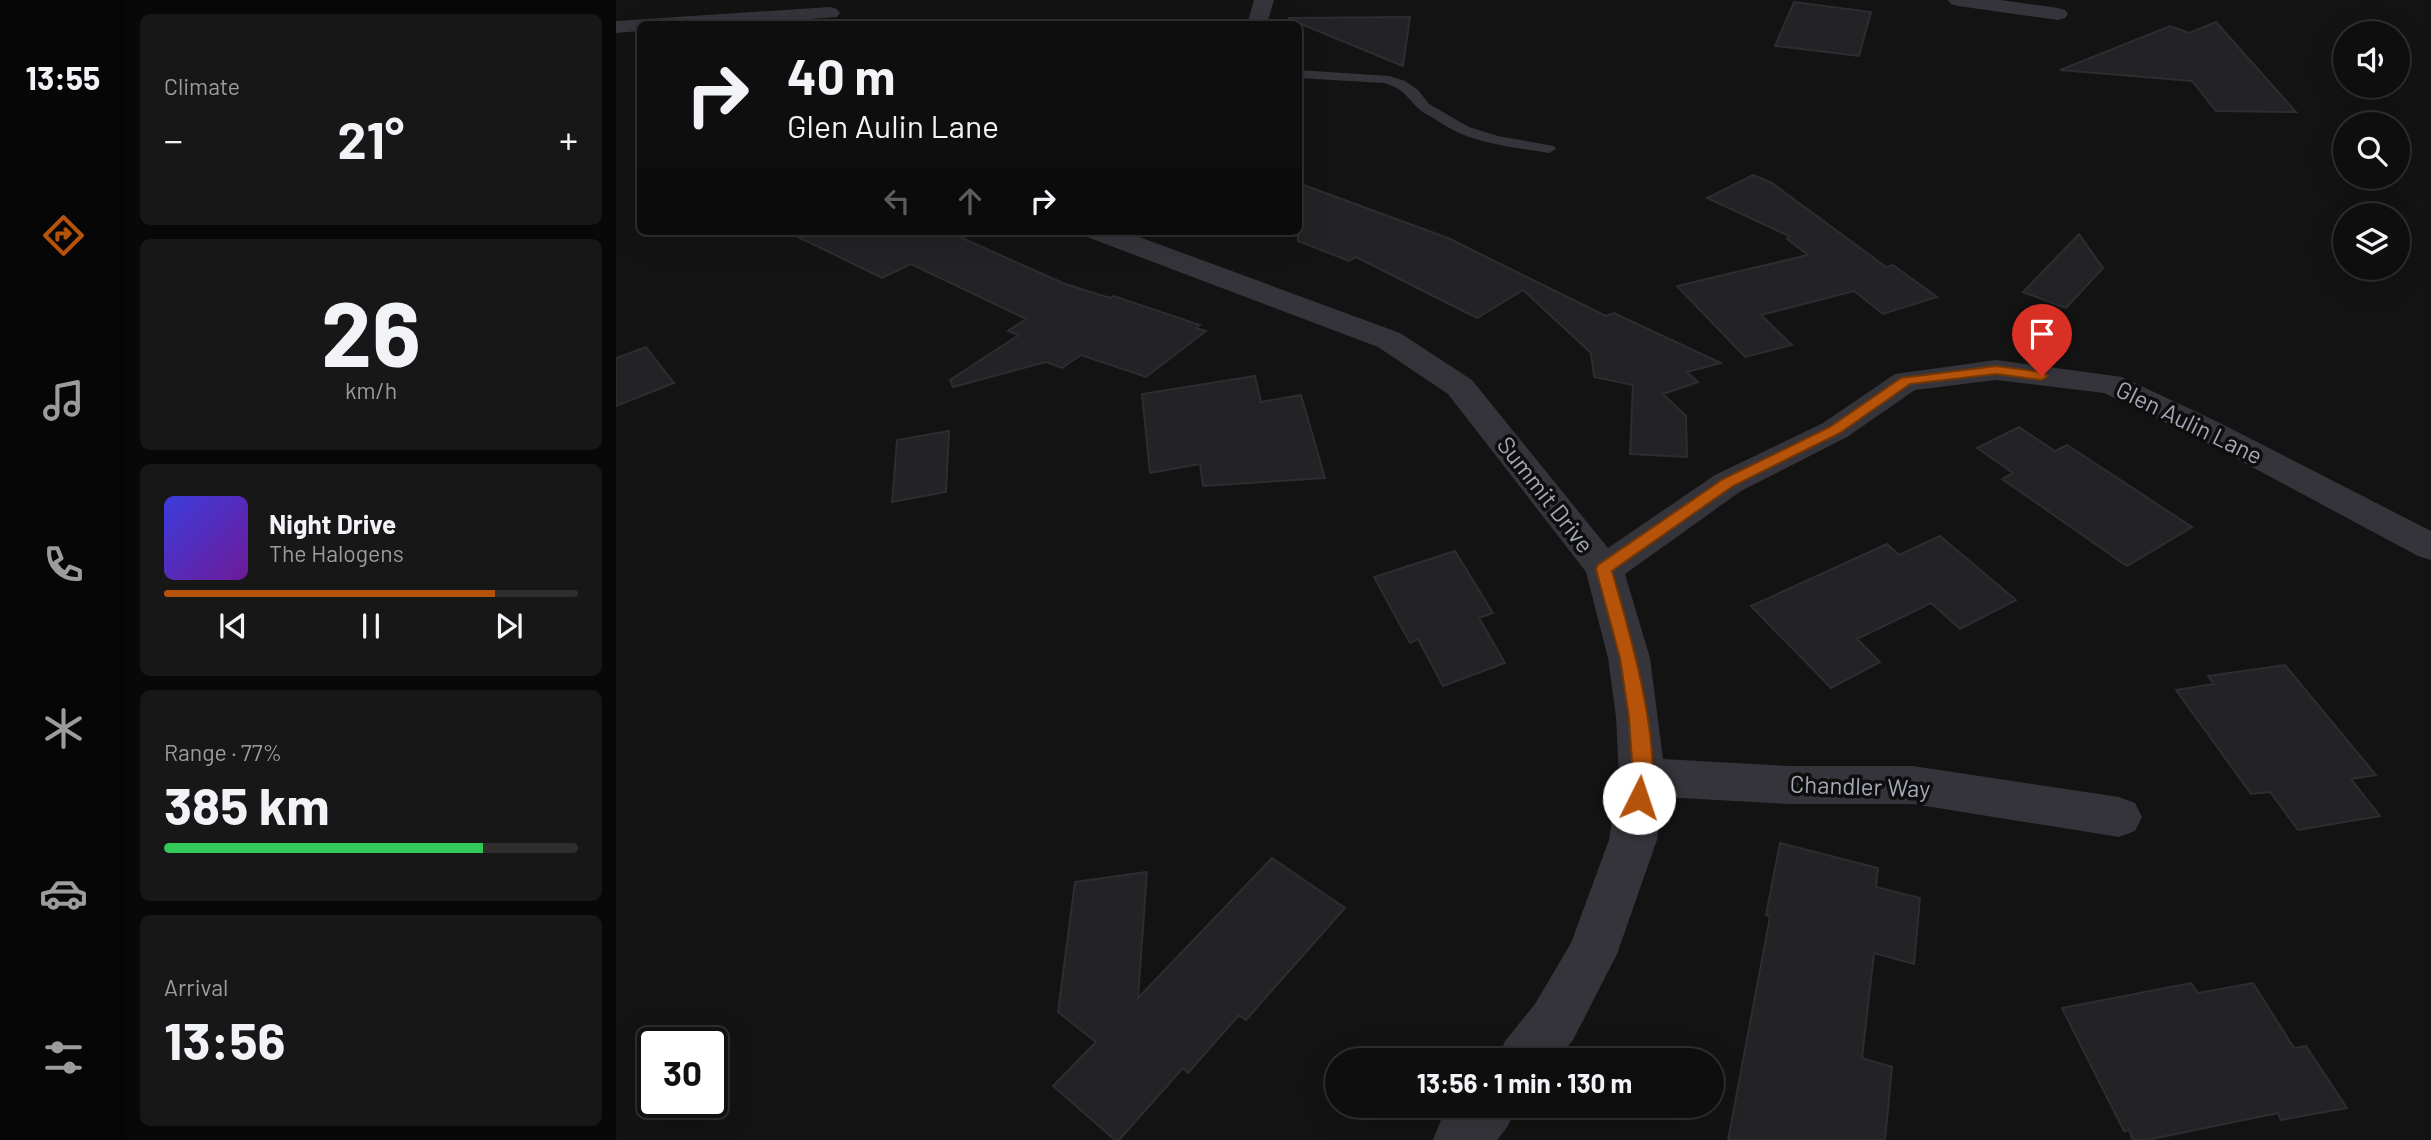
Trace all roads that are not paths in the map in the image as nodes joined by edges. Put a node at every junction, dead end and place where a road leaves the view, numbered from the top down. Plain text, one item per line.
1 (1264, 0) edge
2 (1958, 0) edge
3 (835, 13) edge
4 (2058, 14) dead end
5 (700, 21) edge
6 (1258, 21) edge
7 (637, 25) edge
8 (616, 27) edge
9 (1302, 74) edge
10 (1549, 149) dead end
11 (1108, 235) edge
12 (2431, 547) edge
13 (1604, 569) junction
14 (1642, 777) junction
15 (2119, 817) dead end
16 (1533, 1048) edge
17 (1478, 1118) edge
18 (1461, 1140) edge

1 - 6 street
2 - 4 street
3 - 5 street
7 - 8 street
9 - 10 lane
11 - 13 street, Summit Drive
12 - 13 street, Glen Aulin Lane
13 - 14 street, Summit Drive
14 - 15 street, Chandler Way
14 - 16 street, Summit Drive
17 - 18 street

